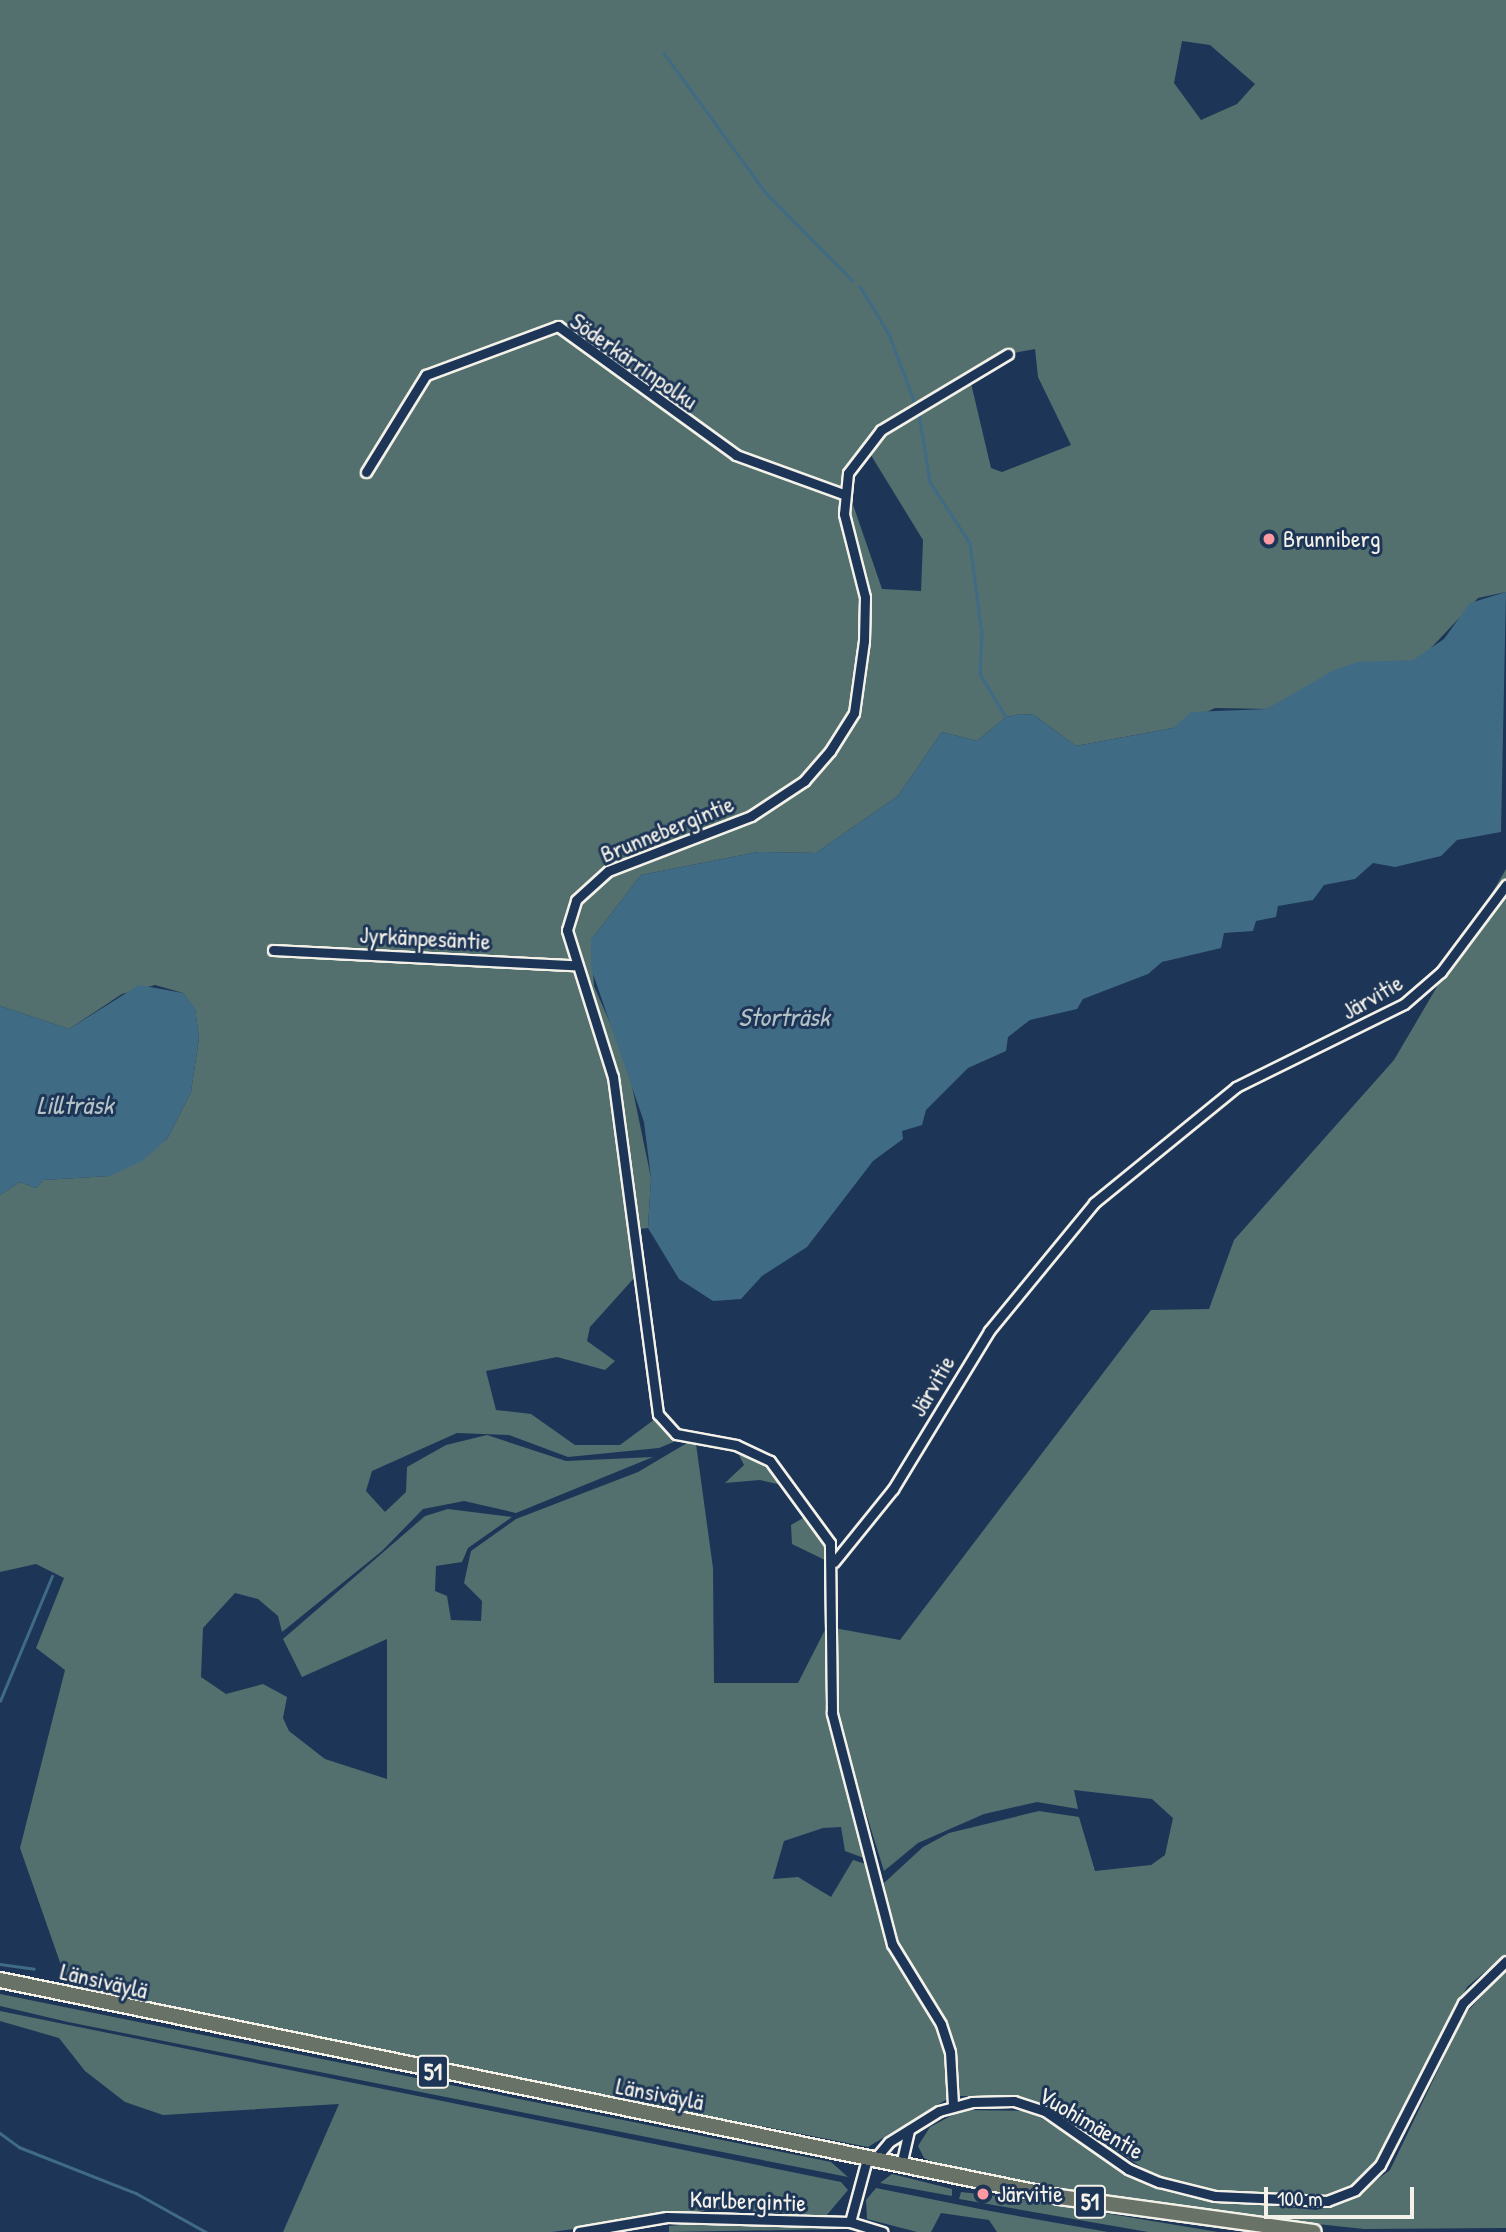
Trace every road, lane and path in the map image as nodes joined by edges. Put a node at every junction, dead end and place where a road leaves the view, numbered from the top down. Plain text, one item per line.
1 (1007, 354) dead end
2 (366, 472) dead end
3 (843, 494) junction
4 (1506, 885) edge
5 (273, 950) dead end
6 (574, 965) junction
7 (834, 1562) junction
8 (1506, 1961) edge
9 (0, 1980) edge
10 (953, 2105) junction
11 (909, 2130) junction
12 (871, 2159) junction
13 (901, 2165) junction
14 (850, 2222) junction
15 (585, 2231) edge
16 (883, 2232) edge
17 (1314, 2232) edge

1 - 3 street
2 - 3 street, Söderkärrinpolku
3 - 6 street, Brunnebergintie
4 - 7 street, Järvitie
5 - 6 street, Jyrkänpesäntie
6 - 7 street, Brunnebergintie
7 - 10 street
8 - 10 street, Vuohimäentie
9 - 12 main road, Länsiväylä / 51
10 - 11 street, Vuohimäentie
11 - 12 street, Vuohimäentie
11 - 13 street
12 - 13 main road, Länsiväylä / 51
12 - 14 street
13 - 17 main road, Länsiväylä / 51
14 - 15 street, Karlbergintie
14 - 16 street, Karlbergintie

